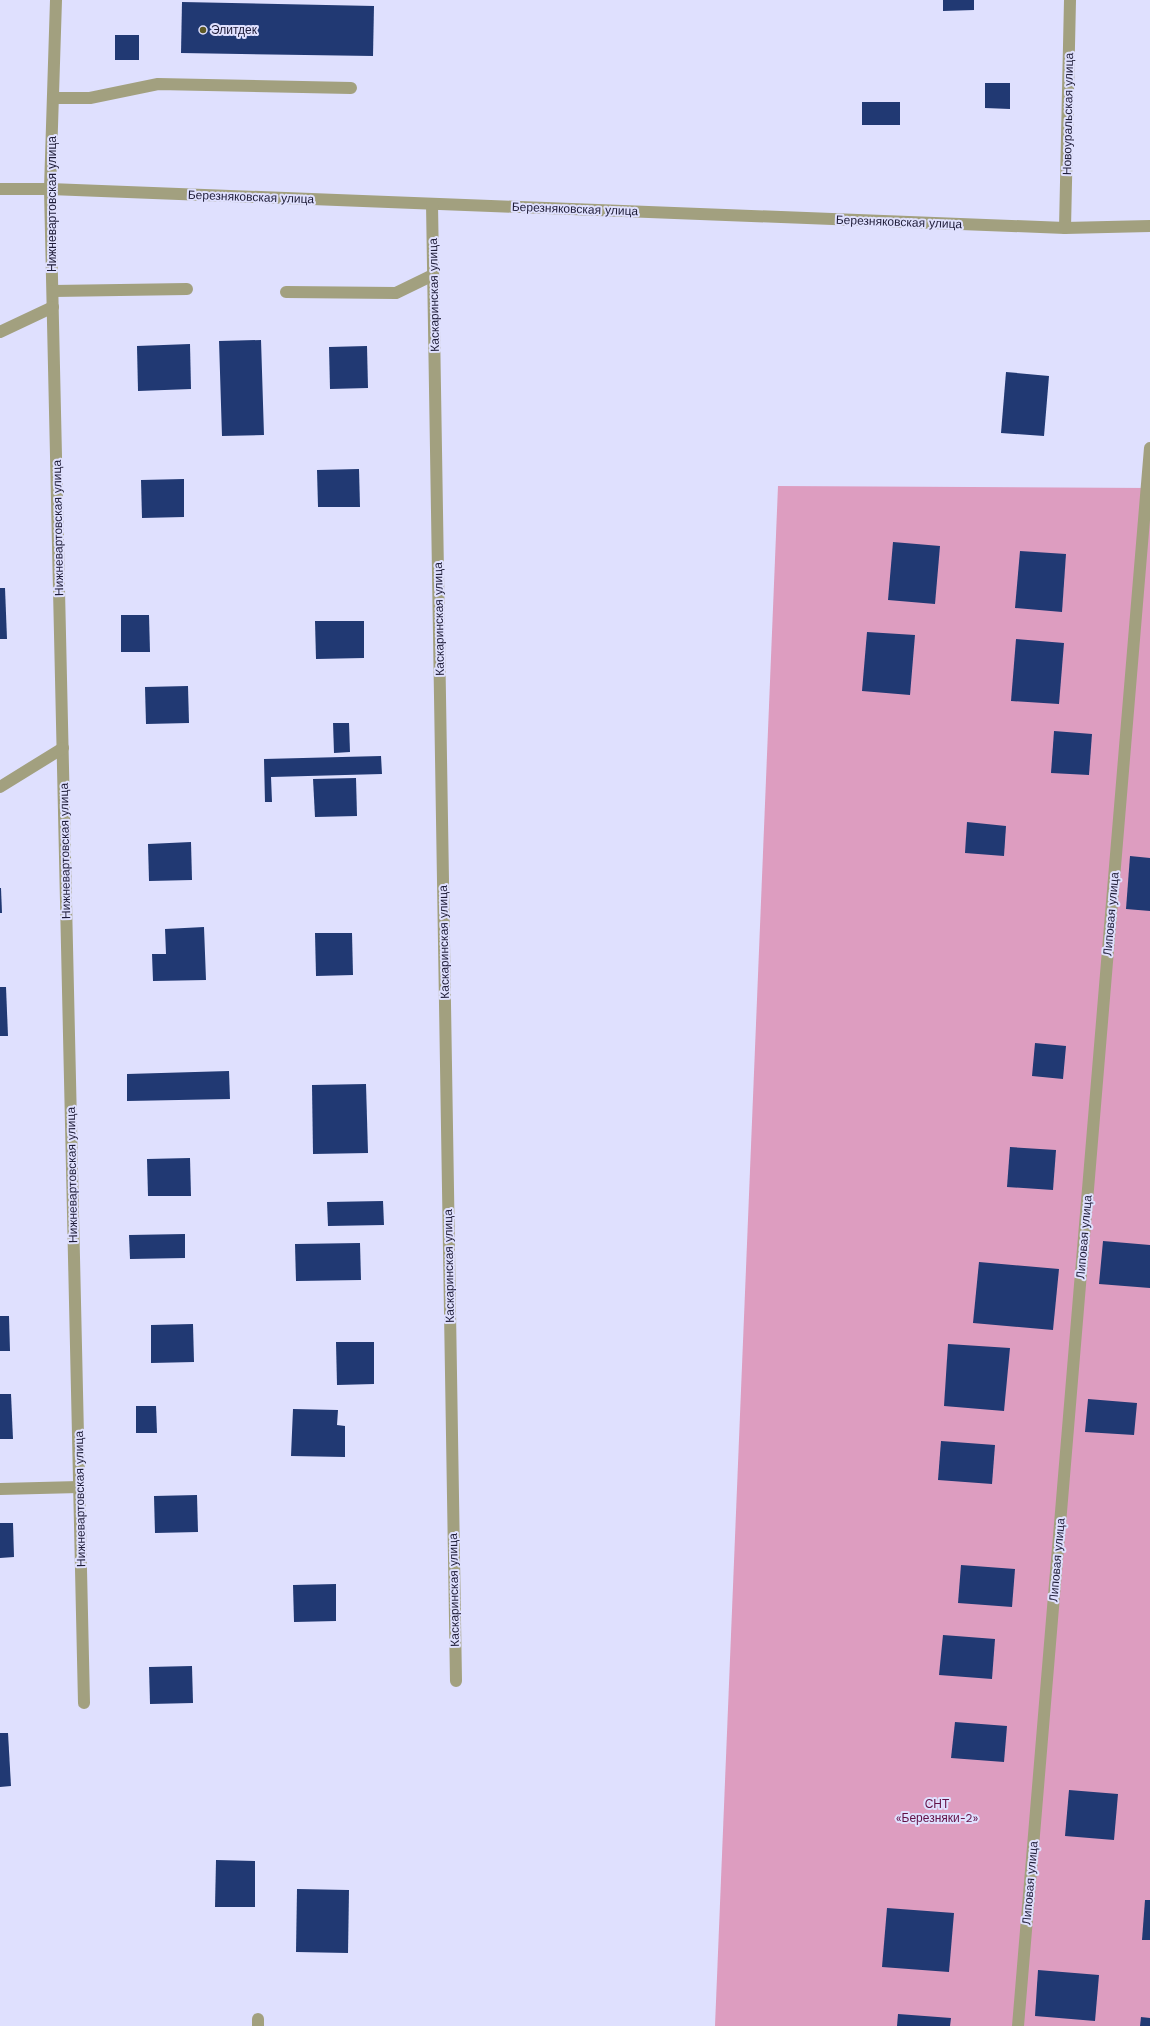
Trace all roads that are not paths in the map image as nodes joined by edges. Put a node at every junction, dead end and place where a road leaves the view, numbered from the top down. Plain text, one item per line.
1 (56, 0) edge
2 (1070, 0) edge
3 (351, 88) dead end
4 (53, 98) junction
5 (0, 189) edge
6 (50, 189) junction
7 (432, 204) junction
8 (1150, 226) edge
9 (1065, 228) junction
10 (433, 275) junction
11 (187, 289) dead end
12 (53, 291) junction
13 (286, 292) dead end
14 (53, 307) junction
15 (0, 332) edge
16 (1150, 448) edge
17 (63, 748) junction
18 (0, 787) edge
19 (79, 1486) junction
20 (0, 1489) edge
21 (456, 1681) dead end
22 (84, 1703) dead end
23 (1018, 2026) edge

1 - 4 street, Нижневартовская улица
2 - 9 street, Новоуральская улица
3 - 4 street
4 - 6 street, Нижневартовская улица
5 - 6 street, Березняковская улица
6 - 7 street, Березняковская улица
6 - 12 street, Нижневартовская улица
7 - 9 street, Березняковская улица
7 - 10 street, Каскаринская улица
8 - 9 street, Березняковская улица
10 - 13 street
10 - 21 street, Каскаринская улица
11 - 12 street
12 - 14 street, Нижневартовская улица
14 - 15 street
14 - 17 street, Нижневартовская улица
16 - 23 street, Липовая улица
17 - 18 street
17 - 19 street, Нижневартовская улица
19 - 20 street
19 - 22 street, Нижневартовская улица

